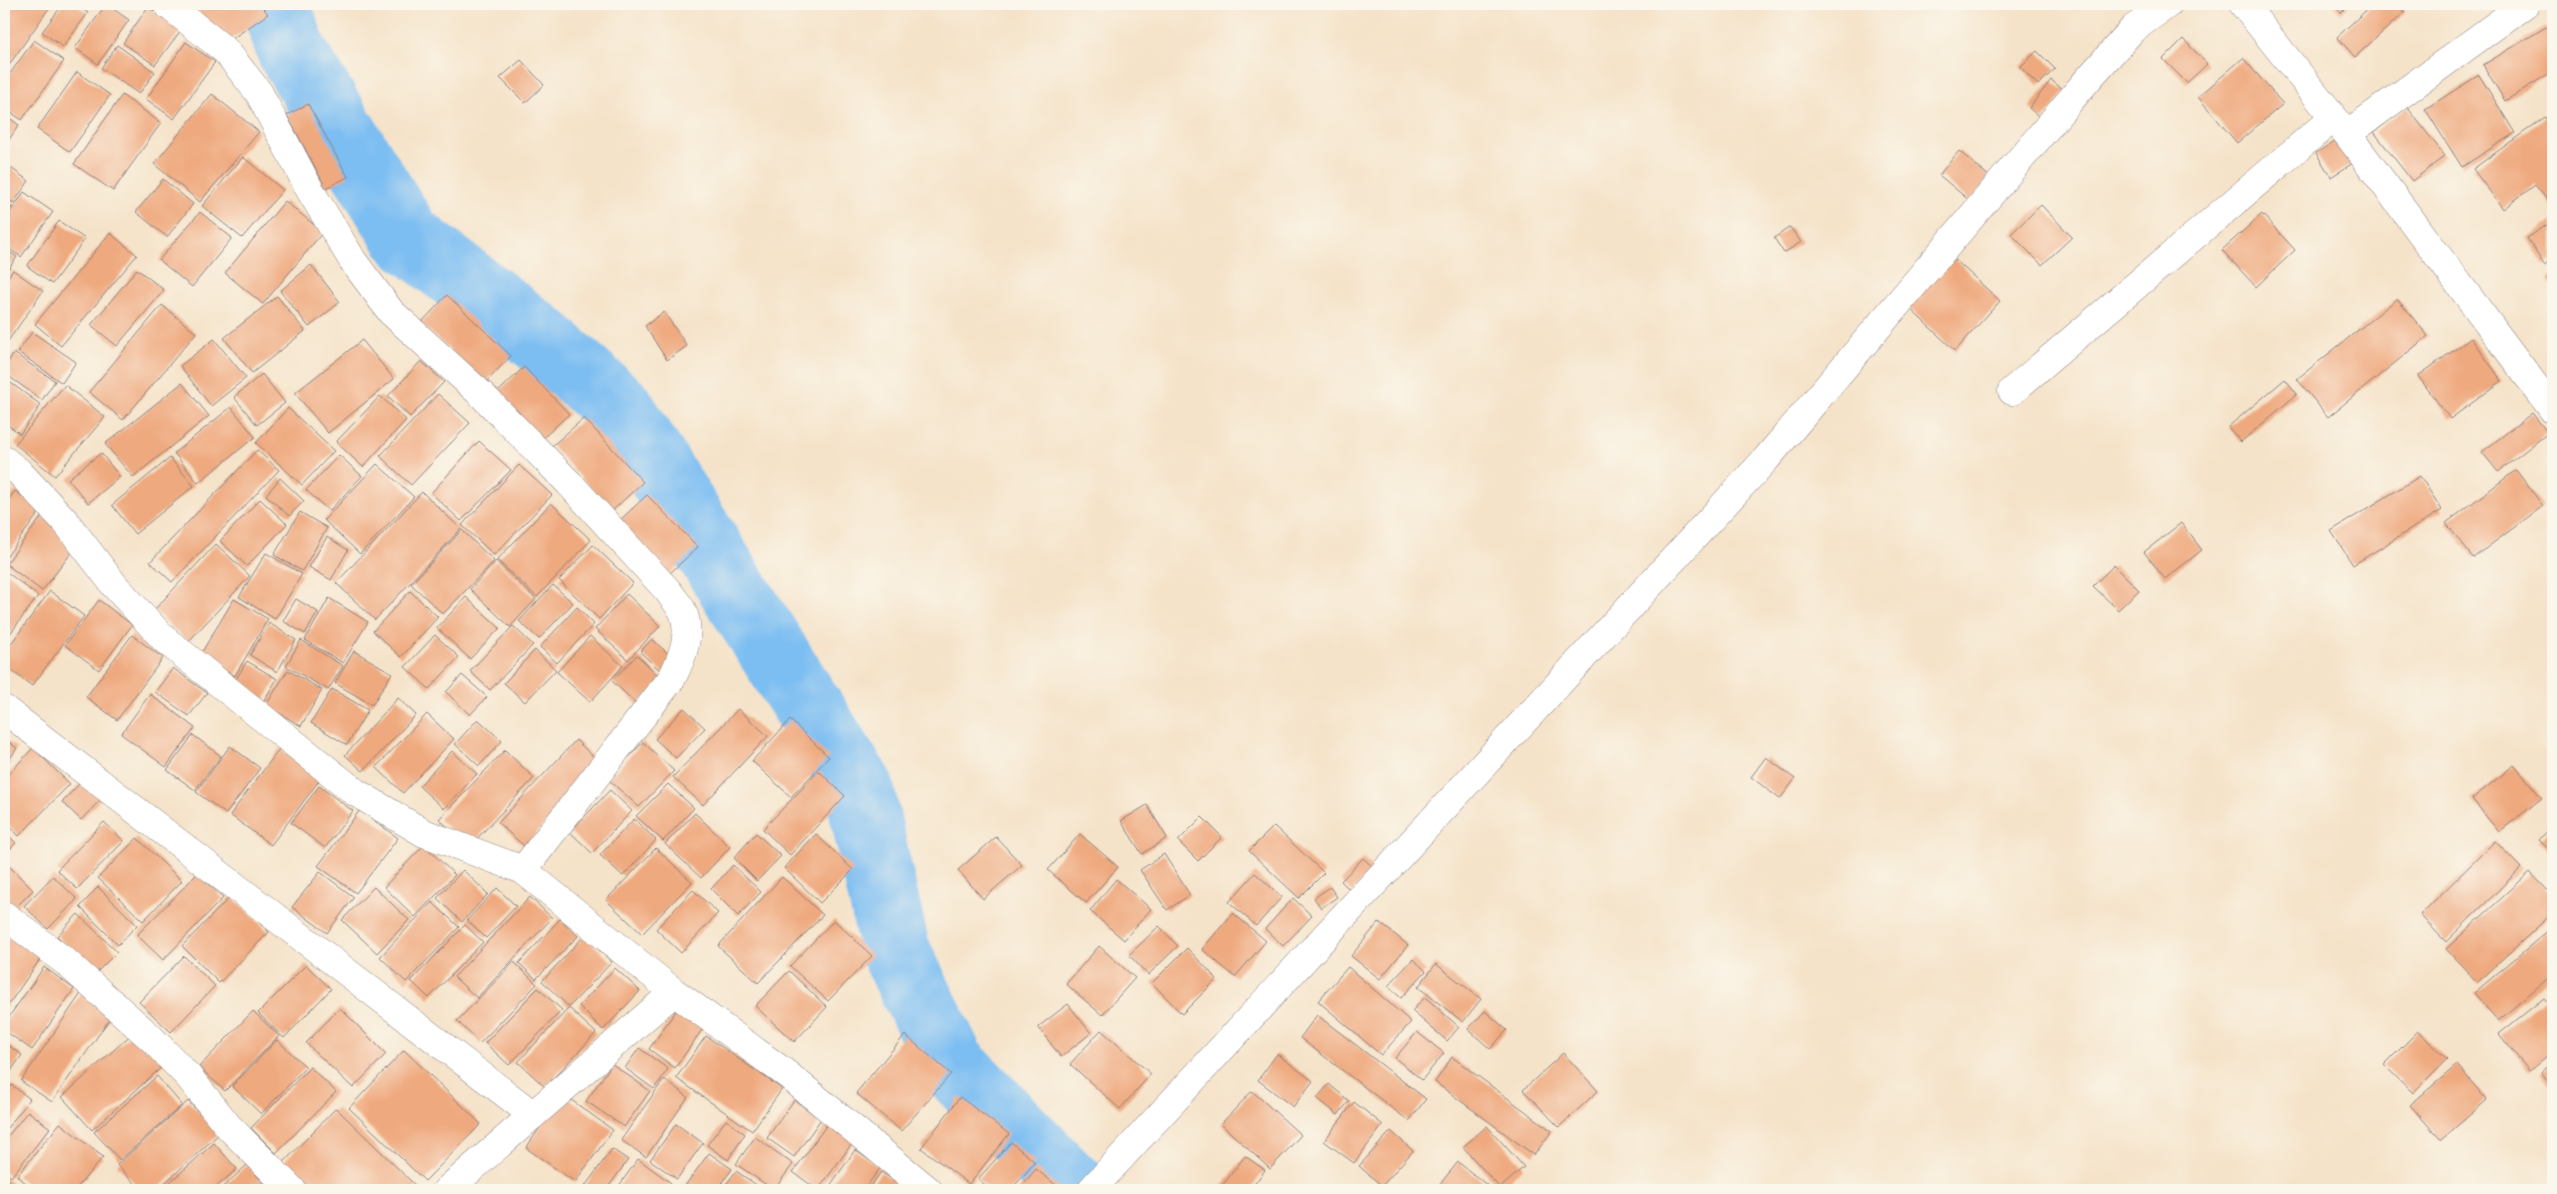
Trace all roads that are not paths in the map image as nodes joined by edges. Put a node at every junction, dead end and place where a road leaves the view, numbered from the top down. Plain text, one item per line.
1 (167, 4) edge
2 (2168, 4) edge
3 (2243, 4) edge
4 (2525, 4) edge
5 (2340, 126) junction
6 (2012, 391) dead end
7 (2553, 410) edge
8 (4, 460) edge
9 (4, 708) edge
10 (523, 870) junction
11 (4, 915) edge
12 (674, 992) junction
13 (533, 1115) junction
14 (292, 1190) edge
15 (447, 1190) edge
16 (928, 1190) edge
17 (1091, 1190) edge

1 - 10 street
2 - 17 street
3 - 5 street
4 - 5 street
5 - 6 street
5 - 7 street
8 - 10 street
9 - 13 street
10 - 12 street
11 - 14 street
12 - 13 street
12 - 16 street
13 - 15 street

